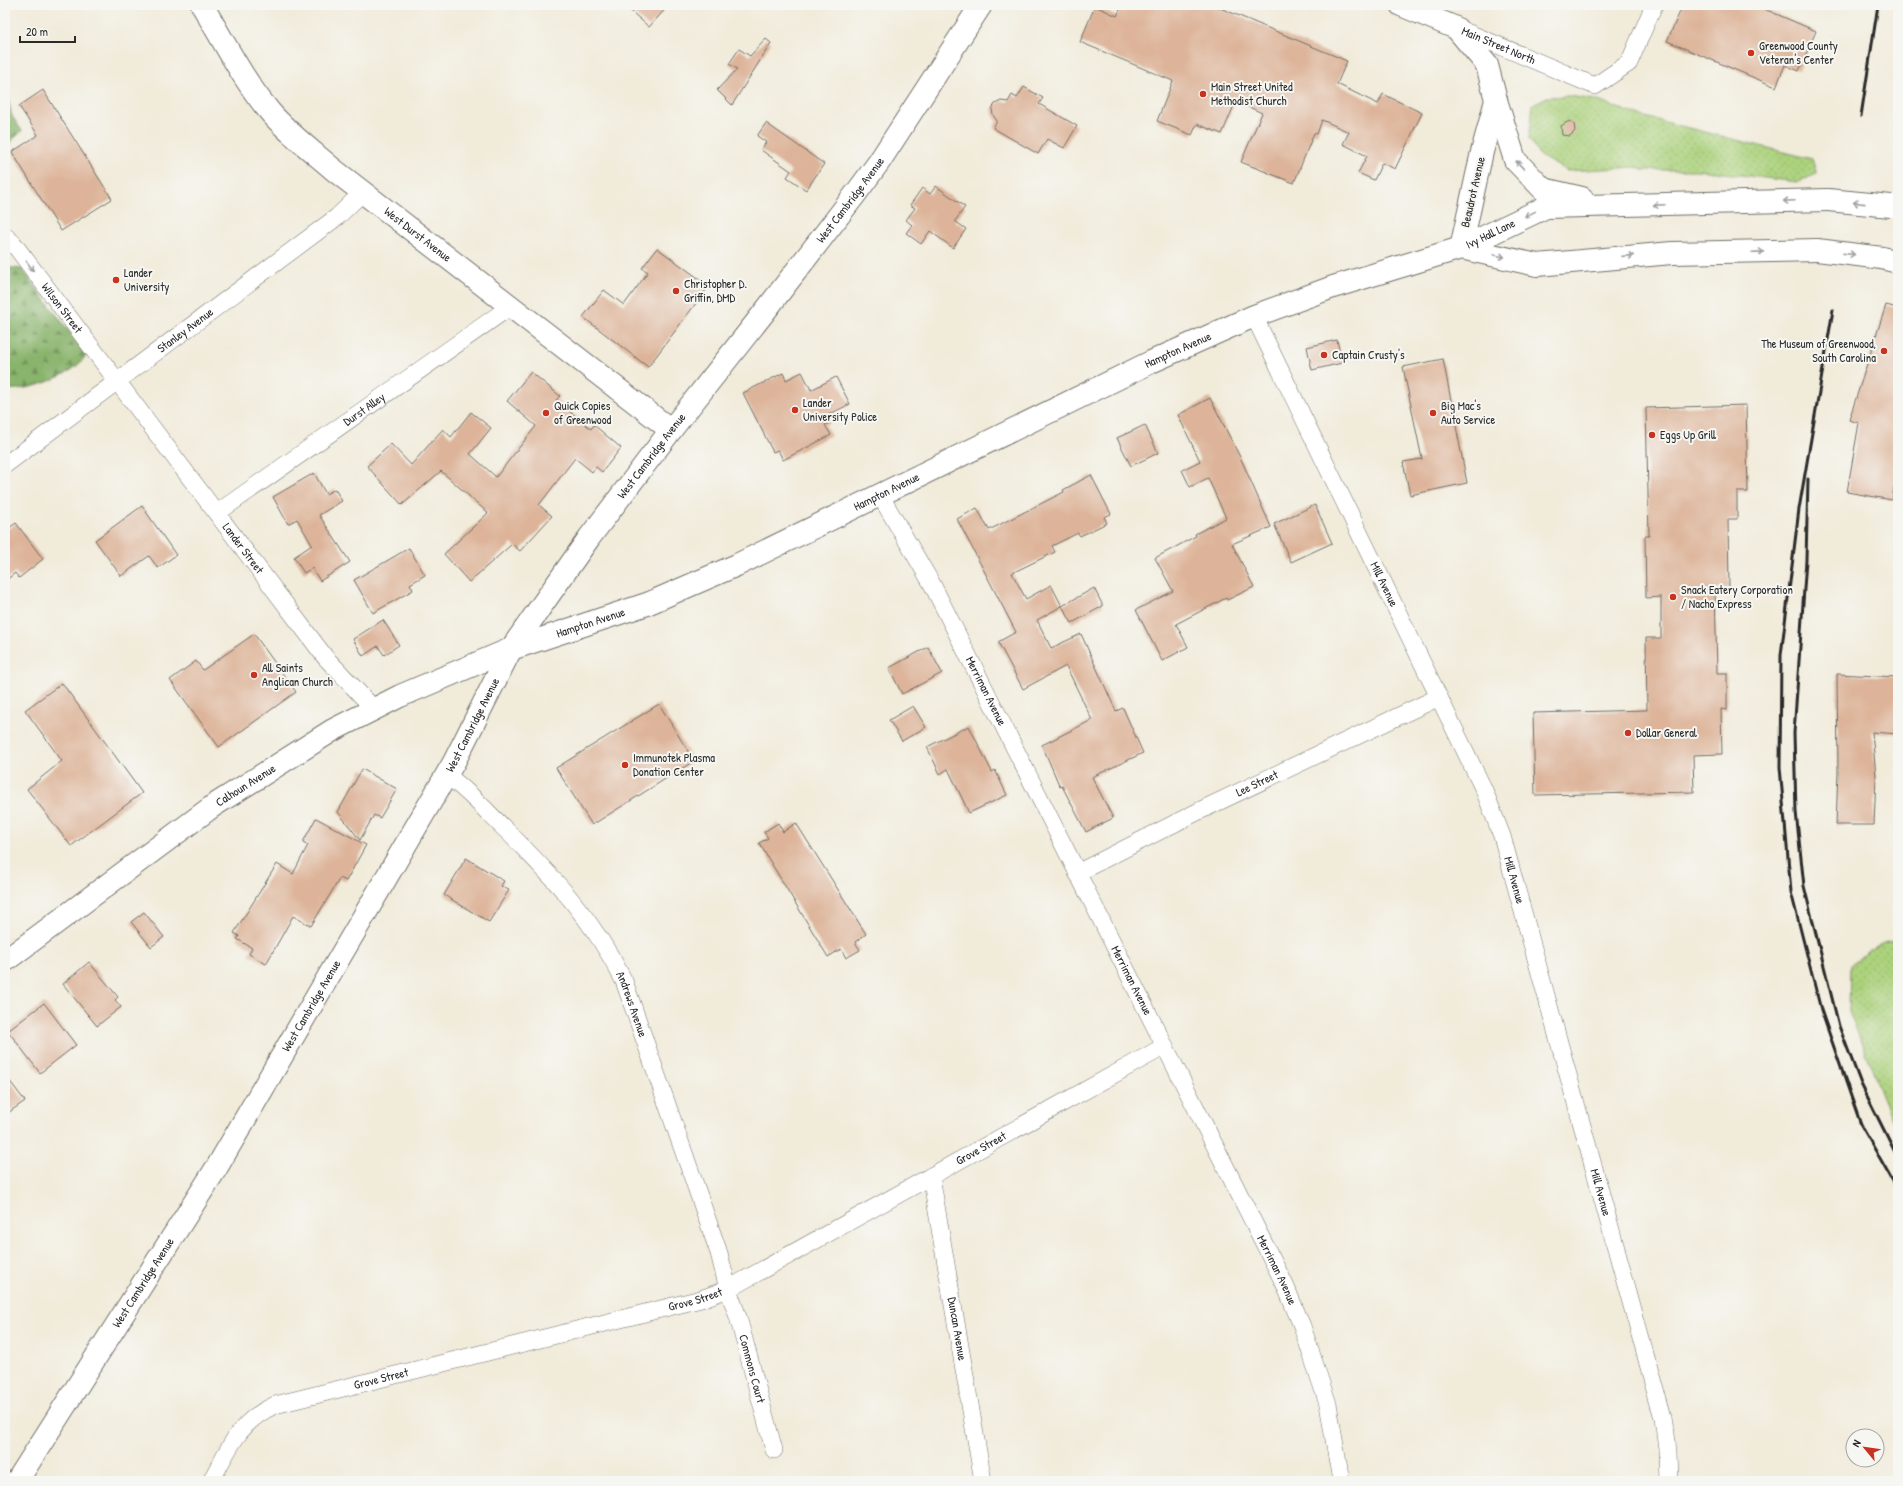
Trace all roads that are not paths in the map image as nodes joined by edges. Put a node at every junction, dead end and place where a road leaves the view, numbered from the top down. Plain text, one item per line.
1 (202, 5) edge
2 (981, 5) edge
3 (1401, 5) edge
4 (1654, 5) edge
5 (1456, 28) junction
6 (1496, 100) junction
7 (364, 192) junction
8 (1617, 206) junction
9 (1895, 207) edge
10 (5, 236) edge
11 (1461, 248) junction
12 (1890, 260) edge
13 (511, 306) junction
14 (1254, 316) junction
15 (118, 382) junction
16 (671, 430) junction
17 (5, 465) edge
18 (880, 495) junction
19 (217, 513) junction
20 (511, 649) junction
21 (1439, 697) junction
22 (374, 709) junction
23 (445, 774) junction
24 (1077, 873) junction
25 (5, 961) edge
26 (1165, 1046) junction
27 (930, 1176) junction
28 (728, 1289) junction
29 (774, 1450) dead end
30 (17, 1481) edge
31 (211, 1481) edge
32 (983, 1481) edge
33 (1341, 1481) edge
34 (1668, 1481) edge

1 - 7 main road, West Durst Avenue
2 - 16 main road, West Cambridge Avenue
3 - 5 main road, Main Street North
4 - 5 street, Main Street North
5 - 6 main road, Beaudrot Avenue
8 -> 6 main road
6 - 11 main road, Beaudrot Avenue
7 - 13 main road, West Durst Avenue
7 - 15 street, Stanley Avenue
9 -> 8 main road, Ivy Hall Lane, bridge
8 -> 11 main road, Ivy Hall Lane
10 -> 15 street, Wilson Street
11 -> 12 main road, Ivy Hall Lane, bridge
11 - 14 main road
13 - 16 main road, West Durst Avenue
13 - 19 street, Durst Alley
14 - 18 main road, Hampton Avenue
14 - 21 street, Mill Avenue
15 - 17 street, Stanley Avenue
15 - 19 street, Lander Street
16 - 20 main road, West Cambridge Avenue
18 - 20 main road, Hampton Avenue
18 - 24 street, Merriman Avenue
19 - 22 street, Lander Street
20 - 22 main road, Calhoun Avenue
20 - 23 main road, West Cambridge Avenue
21 - 24 street, Lee Street
21 - 34 street, Mill Avenue
22 - 25 main road, Calhoun Avenue
23 - 28 street, Andrews Avenue
23 - 30 main road, West Cambridge Avenue
24 - 26 street, Merriman Avenue
26 - 27 street, Grove Street
26 - 33 street, Merriman Avenue
27 - 28 street, Grove Street
27 - 32 street, Duncan Avenue
28 - 29 street, Commons Court
28 - 31 street, Grove Street

